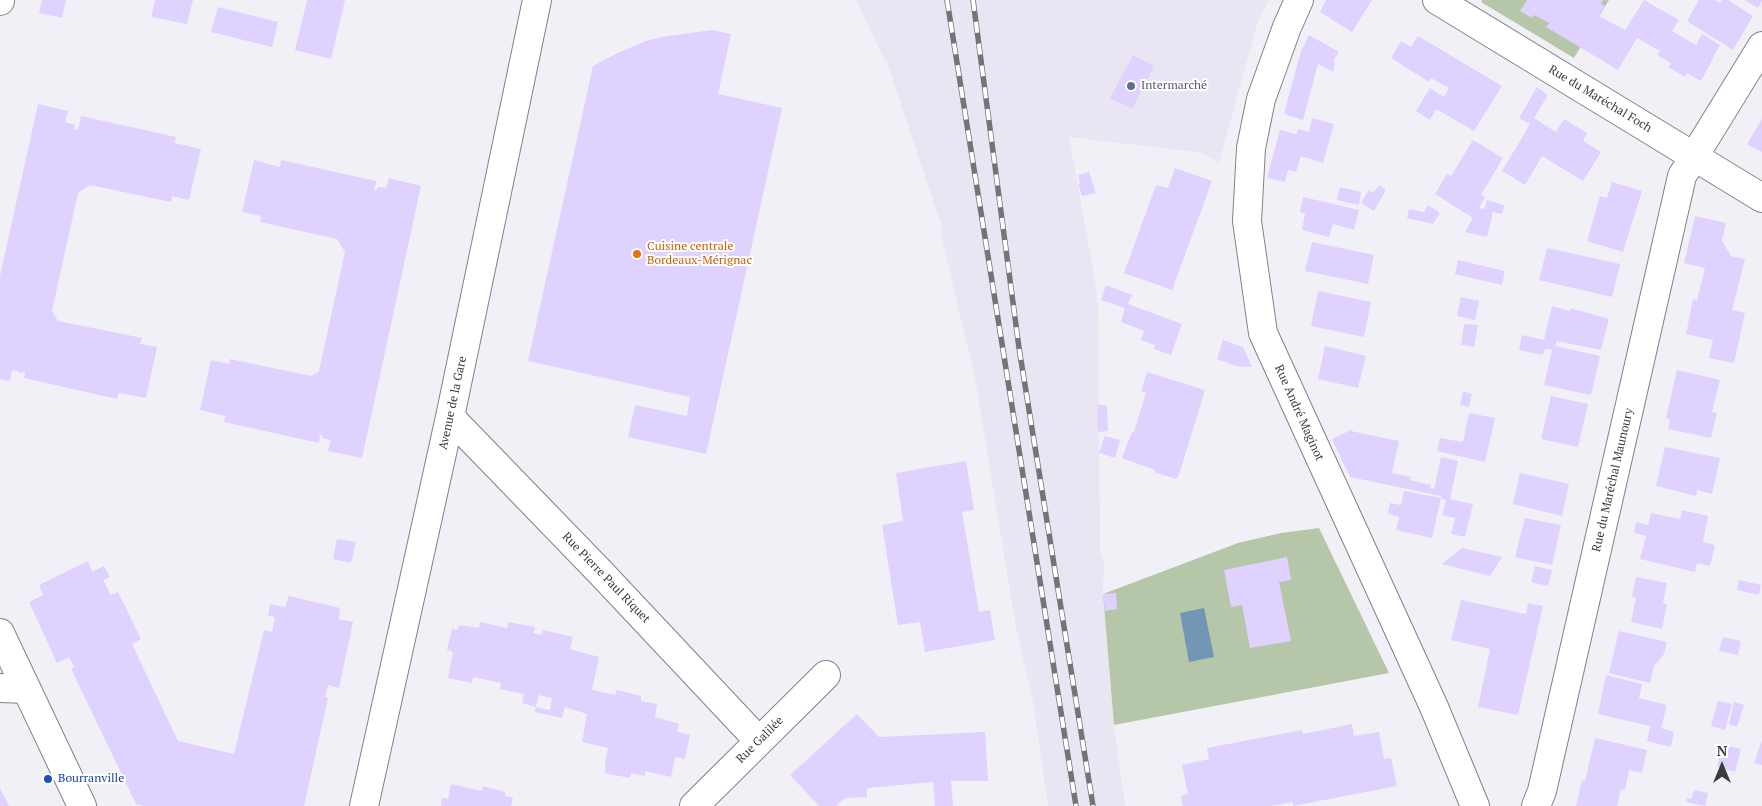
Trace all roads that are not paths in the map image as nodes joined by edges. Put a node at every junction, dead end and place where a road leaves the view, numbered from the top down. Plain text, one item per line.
1 (537, 0) edge
2 (1299, 0) edge
3 (1437, 0) edge
4 (1762, 46) edge
5 (1694, 157) junction
6 (1762, 198) edge
7 (450, 417) junction
8 (0, 633) edge
9 (826, 675) dead end
10 (13, 688) edge
11 (759, 741) junction
12 (82, 806) edge
13 (364, 806) edge
14 (694, 806) edge
15 (1475, 806) edge
16 (1536, 806) edge

1 - 7 street, Avenue de la Gare
2 - 15 street, Rue André Maginot
3 - 5 street, Rue du Maréchal Foch
4 - 5 street, Rue du Maréchal Maunoury
5 - 6 street, Rue du Maréchal Foch
5 - 16 street, Rue du Maréchal Maunoury
7 - 11 street, Rue Pierre Paul Riquet
7 - 13 street, Avenue de la Gare
8 - 10 street
9 - 11 street, Rue Galilée
10 - 12 street
11 - 14 street, Rue Galilée

